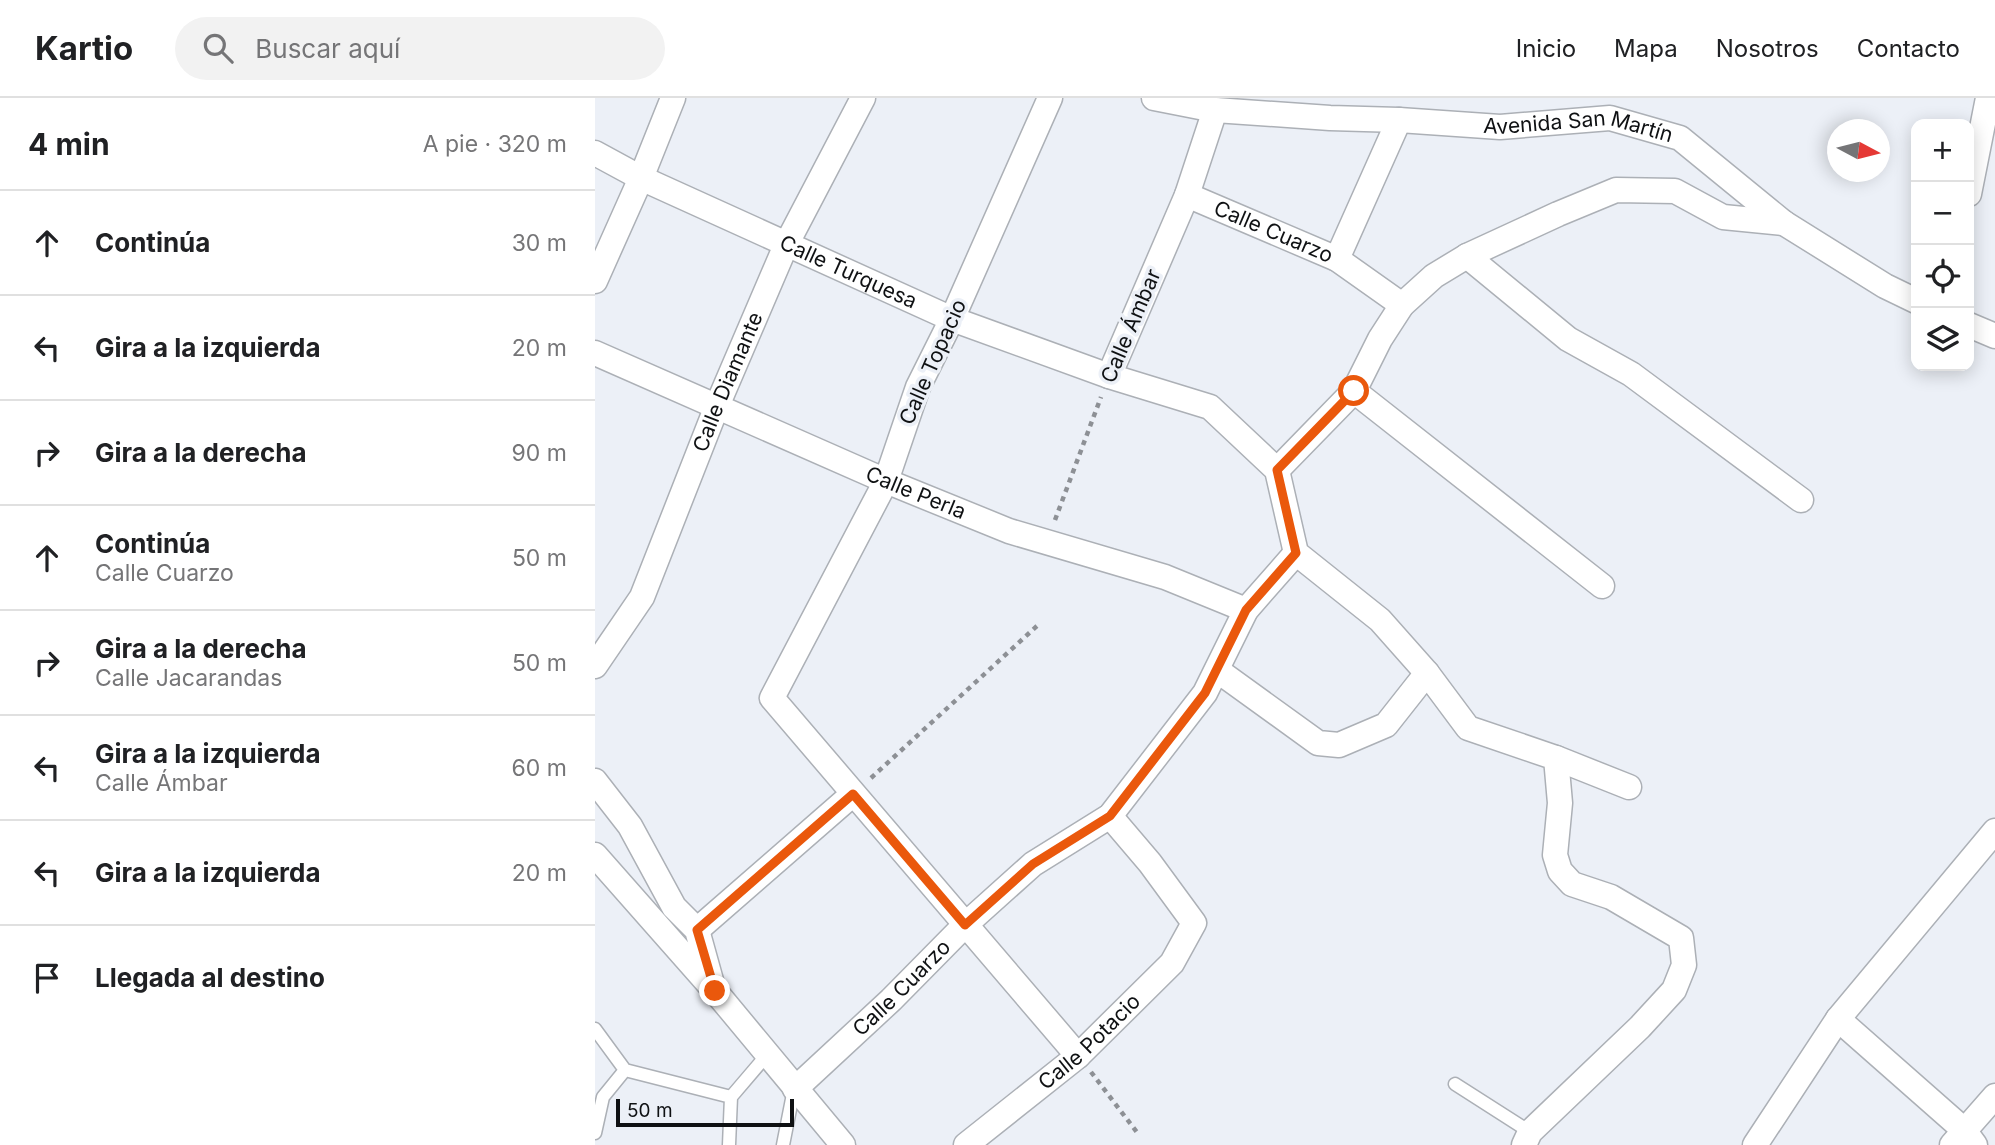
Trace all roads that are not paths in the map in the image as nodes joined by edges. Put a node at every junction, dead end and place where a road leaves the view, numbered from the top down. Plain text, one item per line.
1 (673, 98) edge
2 (863, 98) edge
3 (1050, 98) edge
4 (1154, 98) edge
5 (1990, 103) edge
6 (1215, 110) junction
7 (1398, 120) junction
8 (595, 153) edge
9 (641, 178) junction
10 (1972, 182) edge
11 (1187, 195) junction
12 (1784, 223) junction
13 (786, 245) junction
14 (1467, 256) junction
15 (1337, 259) junction
16 (595, 281) edge
17 (1911, 299) edge
18 (1402, 305) junction
19 (952, 319) junction
20 (1974, 327) edge
21 (1995, 336) edge
22 (595, 353) edge
23 (1109, 376) junction
24 (1354, 391) junction
25 (717, 406) junction
26 (1277, 470) junction
27 (886, 481) junction
28 (1801, 500) dead end
29 (1296, 553) junction
30 (1602, 586) dead end
31 (1246, 610) junction
32 (595, 666) edge
33 (1217, 670) junction
34 (1427, 673) junction
35 (1556, 758) junction
36 (595, 781) edge
37 (1629, 787) dead end
38 (853, 794) junction
39 (1110, 816) junction
40 (1995, 831) edge
41 (595, 855) edge
42 (965, 925) junction
43 (697, 930) junction
44 (715, 991) junction
45 (1838, 1019) junction
46 (595, 1029) edge
47 (766, 1056) junction
48 (1078, 1056) junction
49 (625, 1070) junction
50 (1455, 1084) dead end
51 (795, 1088) junction
52 (1995, 1096) edge
53 (731, 1097) junction
54 (595, 1133) edge
55 (1527, 1139) edge
56 (1964, 1140) edge
57 (729, 1145) edge
58 (783, 1145) edge
59 (843, 1145) edge
60 (966, 1145) edge
61 (1755, 1145) edge

1 - 9 street
2 - 13 street, Calle Diamante
3 - 19 street, Calle Topacio
4 - 6 street, Avenida San Martín
5 - 10 street
6 - 7 street, Avenida San Martín
6 - 11 street, Calle Ámbar
7 - 12 street, Avenida San Martín
7 - 15 street, Calle Cuarzo
8 - 9 street, Calle Turquesa
9 - 13 street, Calle Turquesa
9 - 16 street
11 - 15 street, Calle Cuarzo
11 - 23 street, Calle Ámbar
12 - 14 street
12 - 17 street, Avenida San Martín
13 - 19 street, Calle Turquesa
13 - 25 street, Calle Diamante
14 - 18 street
14 - 28 street
15 - 18 street
18 - 24 street
19 - 23 street, Calle Turquesa
19 - 27 street, Calle Topacio
20 - 21 street
22 - 25 street, Calle Perla
23 - 26 street, Calle Turquesa
24 - 26 street
24 - 30 street
25 - 27 street, Calle Perla
25 - 32 street, Calle Diamante
26 - 29 street
27 - 31 street, Calle Perla
27 - 38 street, Calle Topacio
29 - 31 street
29 - 34 street
31 - 33 street
33 - 34 street
33 - 39 street
34 - 35 street
35 - 37 street
35 - 55 street
36 - 43 street
38 - 42 street
38 - 43 street
39 - 42 street, Calle Cuarzo
39 - 48 street, Calle Potacio
40 - 45 street
41 - 44 street
42 - 48 street
42 - 51 street, Calle Cuarzo
43 - 44 street
44 - 47 street
45 - 56 street
45 - 61 street
46 - 49 lane
47 - 51 street
47 - 53 lane
48 - 60 street, Calle Potacio
49 - 53 lane
49 - 54 lane
50 - 55 lane
51 - 58 lane
51 - 59 street
52 - 56 street
53 - 57 lane

